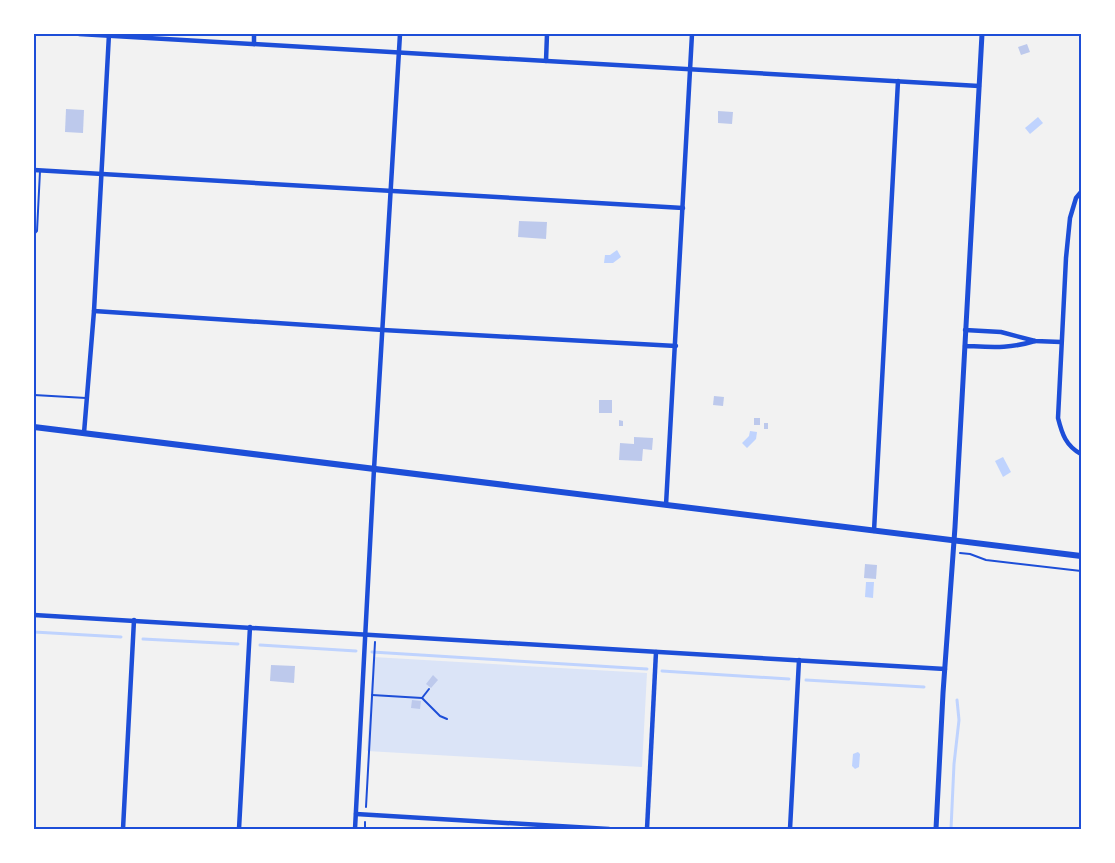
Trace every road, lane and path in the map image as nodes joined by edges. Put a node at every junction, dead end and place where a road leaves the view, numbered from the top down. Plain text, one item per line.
1 (79, 34) edge
2 (254, 34) edge
3 (400, 34) edge
4 (547, 34) edge
5 (692, 34) edge
6 (982, 34) edge
7 (109, 35) edge
8 (254, 44) junction
9 (399, 53) junction
10 (546, 61) junction
11 (690, 70) junction
12 (898, 81) junction
13 (979, 86) junction
14 (34, 170) edge
15 (40, 170) junction
16 (102, 174) junction
17 (390, 192) junction
18 (1081, 192) edge
19 (683, 208) junction
20 (34, 234) edge
21 (94, 311) junction
22 (383, 330) junction
23 (966, 330) junction
24 (1035, 341) junction
25 (1061, 342) junction
26 (676, 346) junction
27 (964, 346) junction
28 (34, 395) edge
29 (87, 398) junction
30 (34, 427) edge
31 (84, 433) junction
32 (1081, 454) edge
33 (374, 469) junction
34 (666, 505) junction
35 (874, 531) junction
36 (954, 541) junction
37 (953, 553) junction
38 (1081, 556) edge
39 (1081, 571) edge
40 (34, 615) edge
41 (134, 620) junction
42 (250, 627) junction
43 (366, 635) junction
44 (375, 644) dead end
45 (656, 652) junction
46 (799, 660) junction
47 (945, 669) junction
48 (429, 689) dead end
49 (372, 695) junction
50 (422, 698) junction
51 (447, 719) dead end
52 (356, 814) junction
53 (366, 815) junction
54 (123, 829) edge
55 (239, 829) edge
56 (355, 829) edge
57 (365, 829) edge
58 (609, 829) edge
59 (647, 829) edge
60 (790, 829) edge
61 (936, 829) edge

1 - 7 street
2 - 8 street
3 - 9 street
4 - 10 street
5 - 11 street
6 - 13 street
7 - 8 street
7 - 16 street
8 - 9 street
9 - 10 street
9 - 17 street
10 - 11 street
11 - 12 street
11 - 19 street
12 - 13 street
12 - 35 street
13 - 23 street
14 - 15 street
15 - 16 street
15 - 20 lane
16 - 17 street
16 - 21 street
17 - 19 street
17 - 22 street
18 - 25 street
19 - 26 street
21 - 22 street
21 - 29 street
22 - 26 street
22 - 33 street
23 - 24 street
23 - 27 street
24 - 25 street
24 - 27 street
25 - 32 street
26 - 34 street
27 - 36 street
28 - 29 lane
29 - 31 street
30 - 31 main road
31 - 33 main road
33 - 34 main road
33 - 43 street
34 - 35 main road
35 - 36 main road
36 - 37 street
36 - 38 main road
37 - 39 path
37 - 47 street
40 - 41 street
41 - 42 street
41 - 54 street
42 - 43 street
42 - 55 street
43 - 45 street
43 - 52 street
44 - 49 path
45 - 46 street
45 - 59 street
46 - 47 street
46 - 60 street
47 - 61 street
48 - 50 path
49 - 50 path
49 - 53 path
50 - 51 path
52 - 53 street
52 - 56 street
53 - 57 path
53 - 58 street

